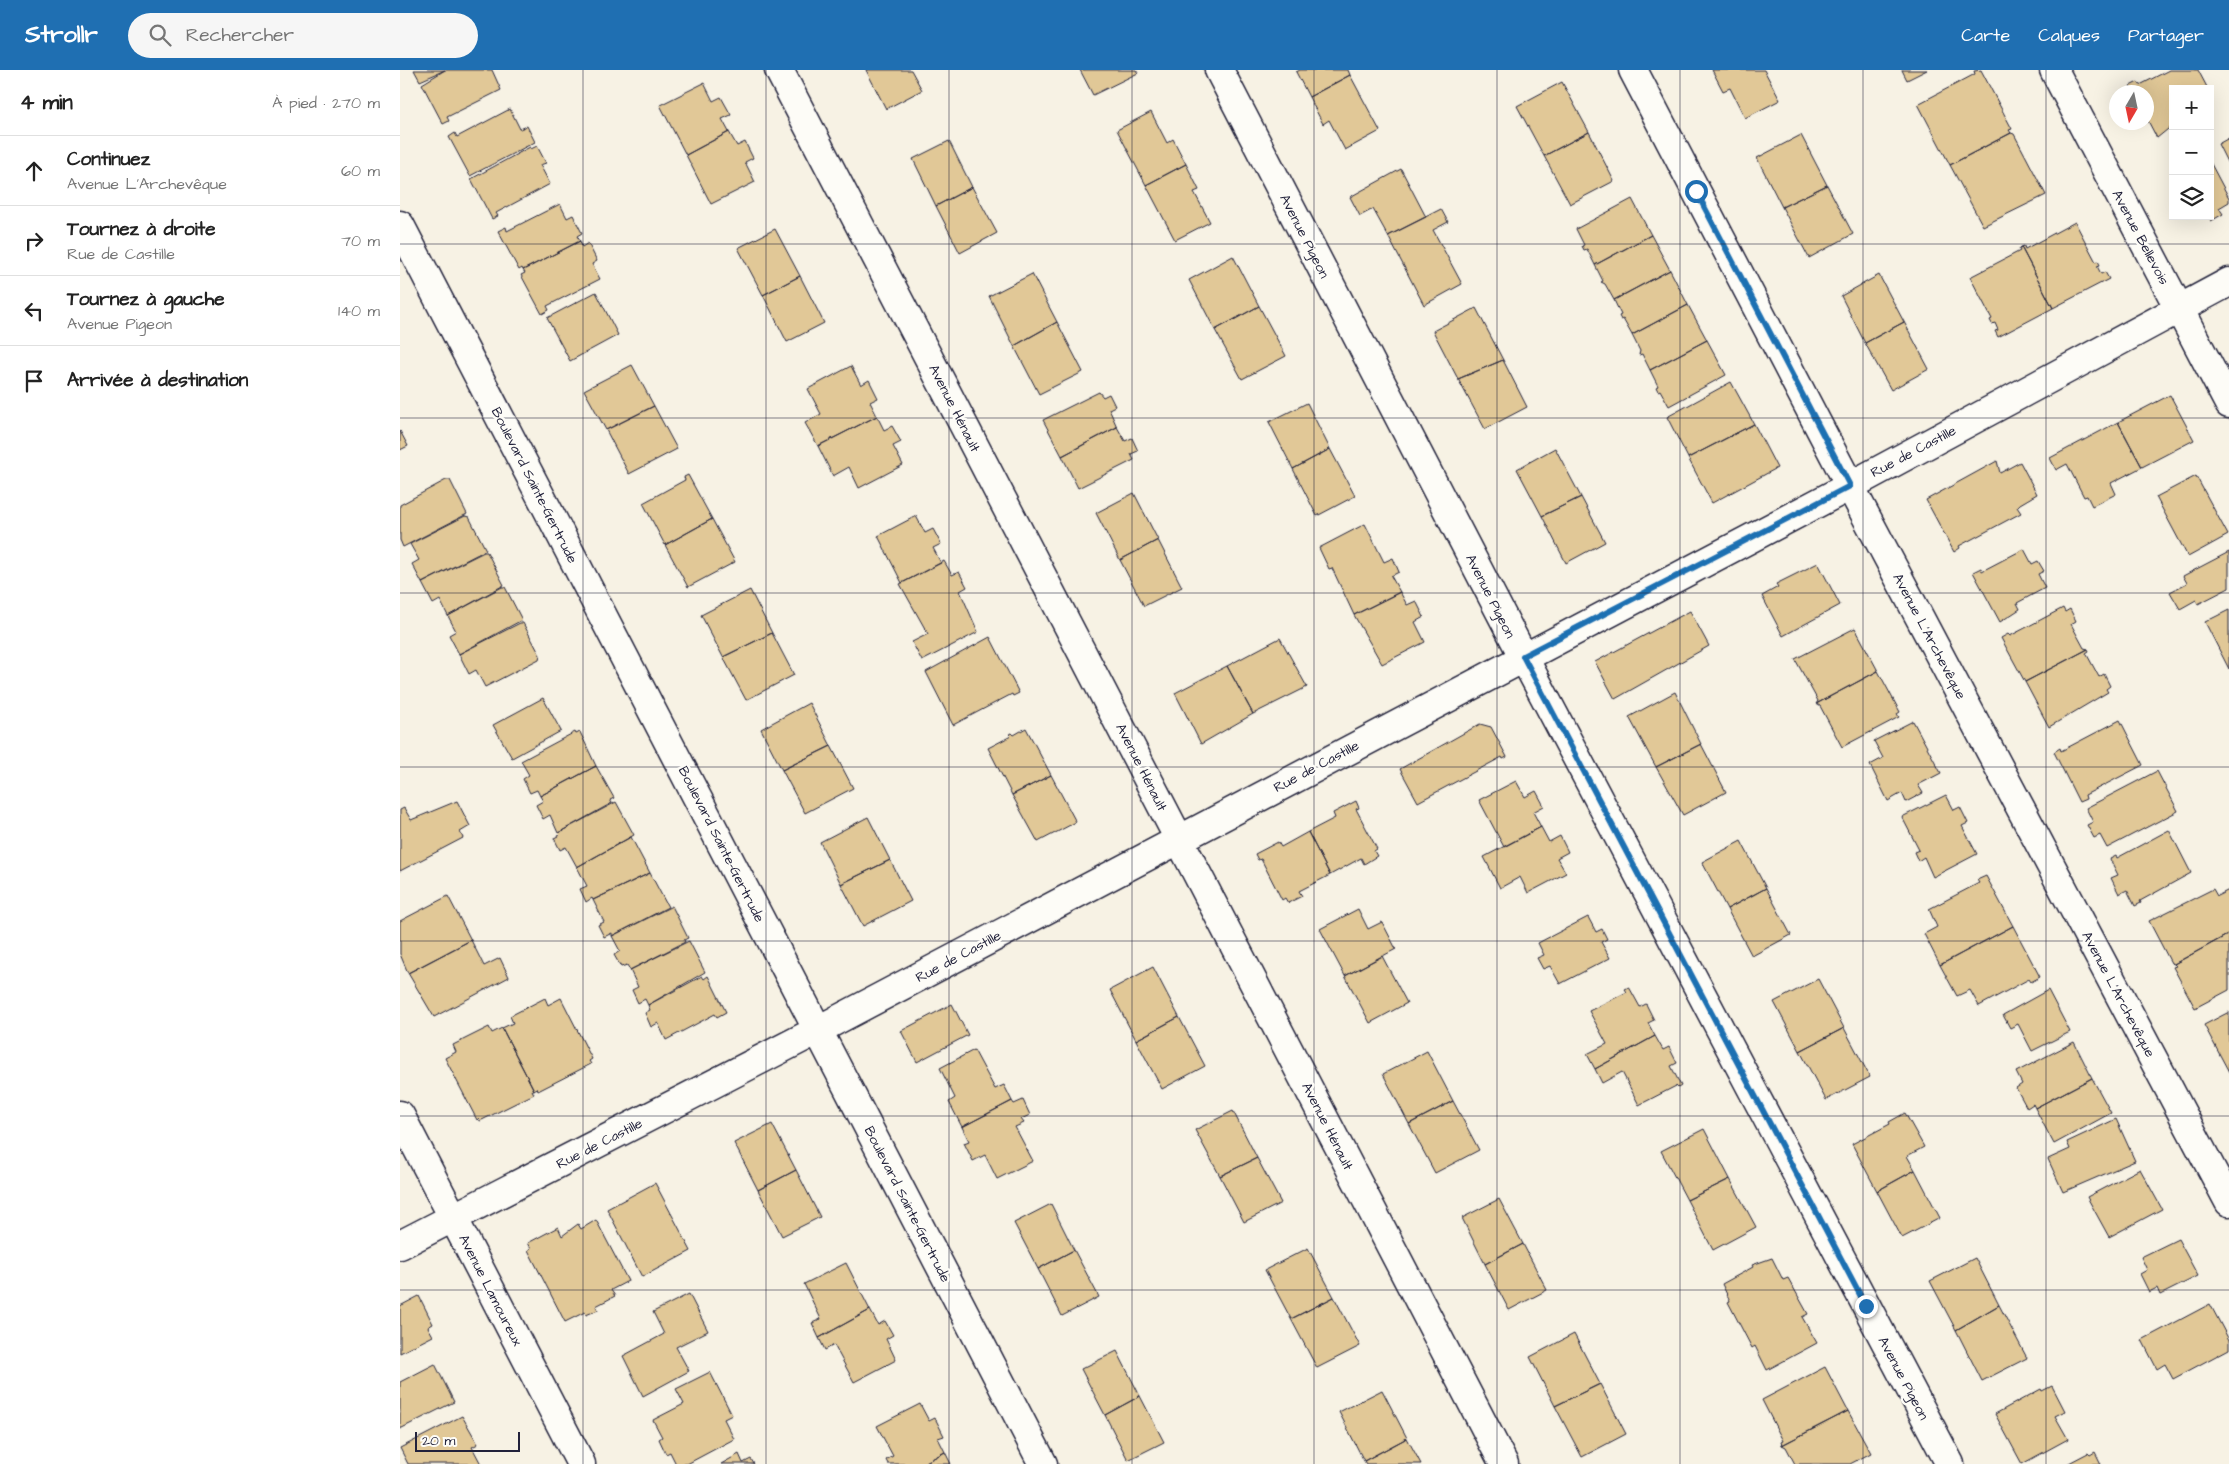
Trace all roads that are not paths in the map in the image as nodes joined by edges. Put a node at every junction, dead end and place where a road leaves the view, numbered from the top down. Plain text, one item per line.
1 (779, 70) edge
2 (1219, 70) edge
3 (1633, 70) edge
4 (2054, 70) edge
5 (400, 225) edge
6 (2229, 282) edge
7 (2179, 308) junction
8 (2229, 404) edge
9 (1850, 486) junction
10 (1523, 656) junction
11 (1179, 839) junction
12 (818, 1030) junction
13 (400, 1115) edge
14 (2229, 1202) edge
15 (453, 1218) junction
16 (400, 1245) edge
17 (581, 1464) edge
18 (1043, 1464) edge
19 (1504, 1464) edge
20 (1950, 1464) edge

1 - 11 street, Avenue Hénault
2 - 10 street, Avenue Pigeon
3 - 9 street, Avenue L'Archevêque
4 - 7 street, Avenue Bellevois
5 - 12 street, Boulevard Sainte-Gertrude
6 - 7 street, Rue de Castille
7 - 8 street, Avenue Bellevois
7 - 9 street, Rue de Castille
9 - 10 street, Rue de Castille
9 - 14 street, Avenue L'Archevêque
10 - 11 street, Rue de Castille
10 - 20 street, Avenue Pigeon
11 - 12 street, Rue de Castille
11 - 19 street, Avenue Hénault
12 - 15 street, Rue de Castille
12 - 18 street, Boulevard Sainte-Gertrude
13 - 15 street, Avenue Lamoureux
15 - 16 street, Rue de Castille
15 - 17 street, Avenue Lamoureux

